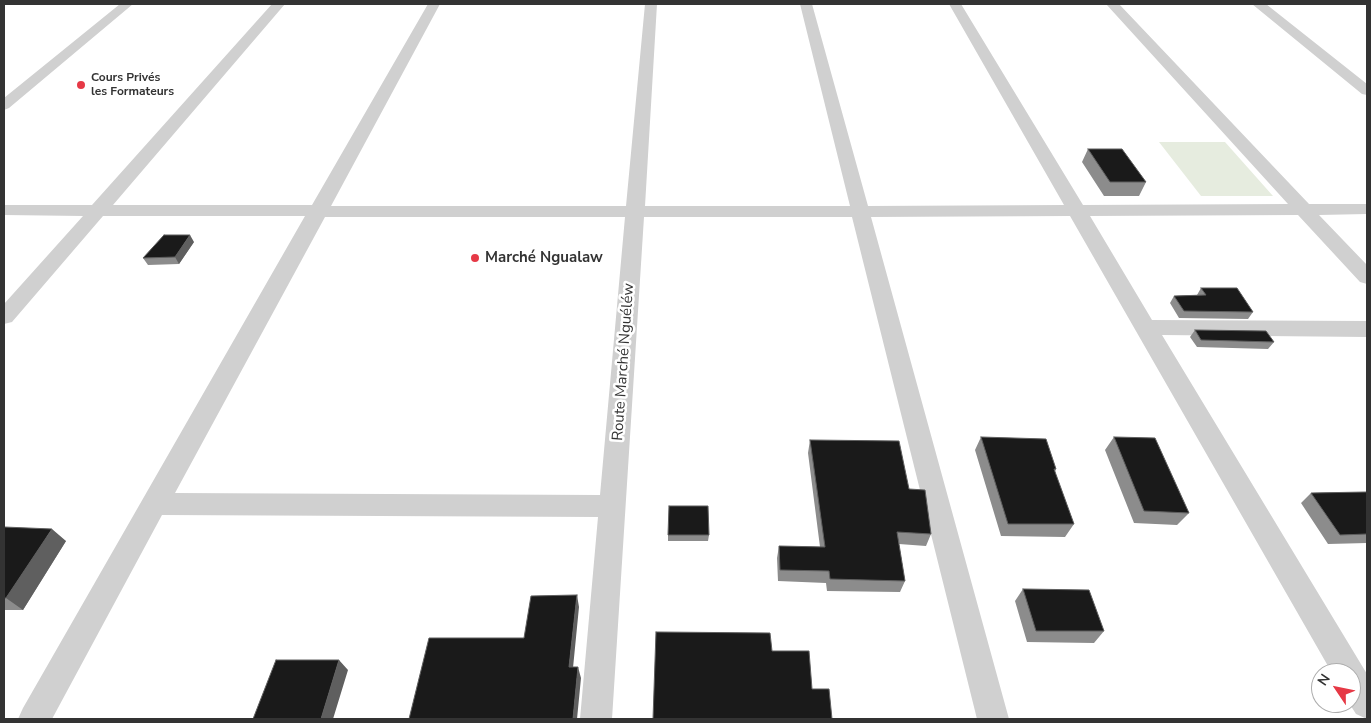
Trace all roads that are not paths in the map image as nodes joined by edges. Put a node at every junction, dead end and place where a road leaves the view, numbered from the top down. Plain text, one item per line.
1 (127, 4) edge
2 (279, 4) edge
3 (434, 4) edge
4 (651, 4) edge
5 (806, 4) edge
6 (955, 4) edge
7 (1112, 4) edge
8 (1258, 4) edge
9 (1367, 91) edge
10 (4, 105) edge
11 (1367, 209) edge
12 (4, 210) edge
13 (98, 210) junction
14 (1077, 210) junction
15 (1304, 210) junction
16 (318, 211) junction
17 (860, 211) junction
18 (635, 212) junction
19 (1367, 277) edge
20 (4, 316) edge
21 (1146, 327) junction
22 (1367, 329) edge
23 (154, 504) junction
24 (613, 506) junction
25 (1344, 663) edge
26 (34, 719) edge
27 (596, 719) edge
28 (993, 719) edge

1 - 10 street
2 - 13 street
3 - 16 street
4 - 18 street, Route Marché Nguéléw
5 - 17 street
6 - 14 street
7 - 15 street
8 - 9 street
11 - 15 street
12 - 13 street
13 - 16 street
13 - 20 street
14 - 15 street
14 - 17 street
14 - 21 street
15 - 19 street
16 - 18 street
16 - 23 street
17 - 18 street
17 - 28 street
18 - 24 street, Route Marché Nguéléw
21 - 22 street
21 - 25 street
23 - 24 street
23 - 26 street
24 - 27 street, Route Marché Nguéléw

